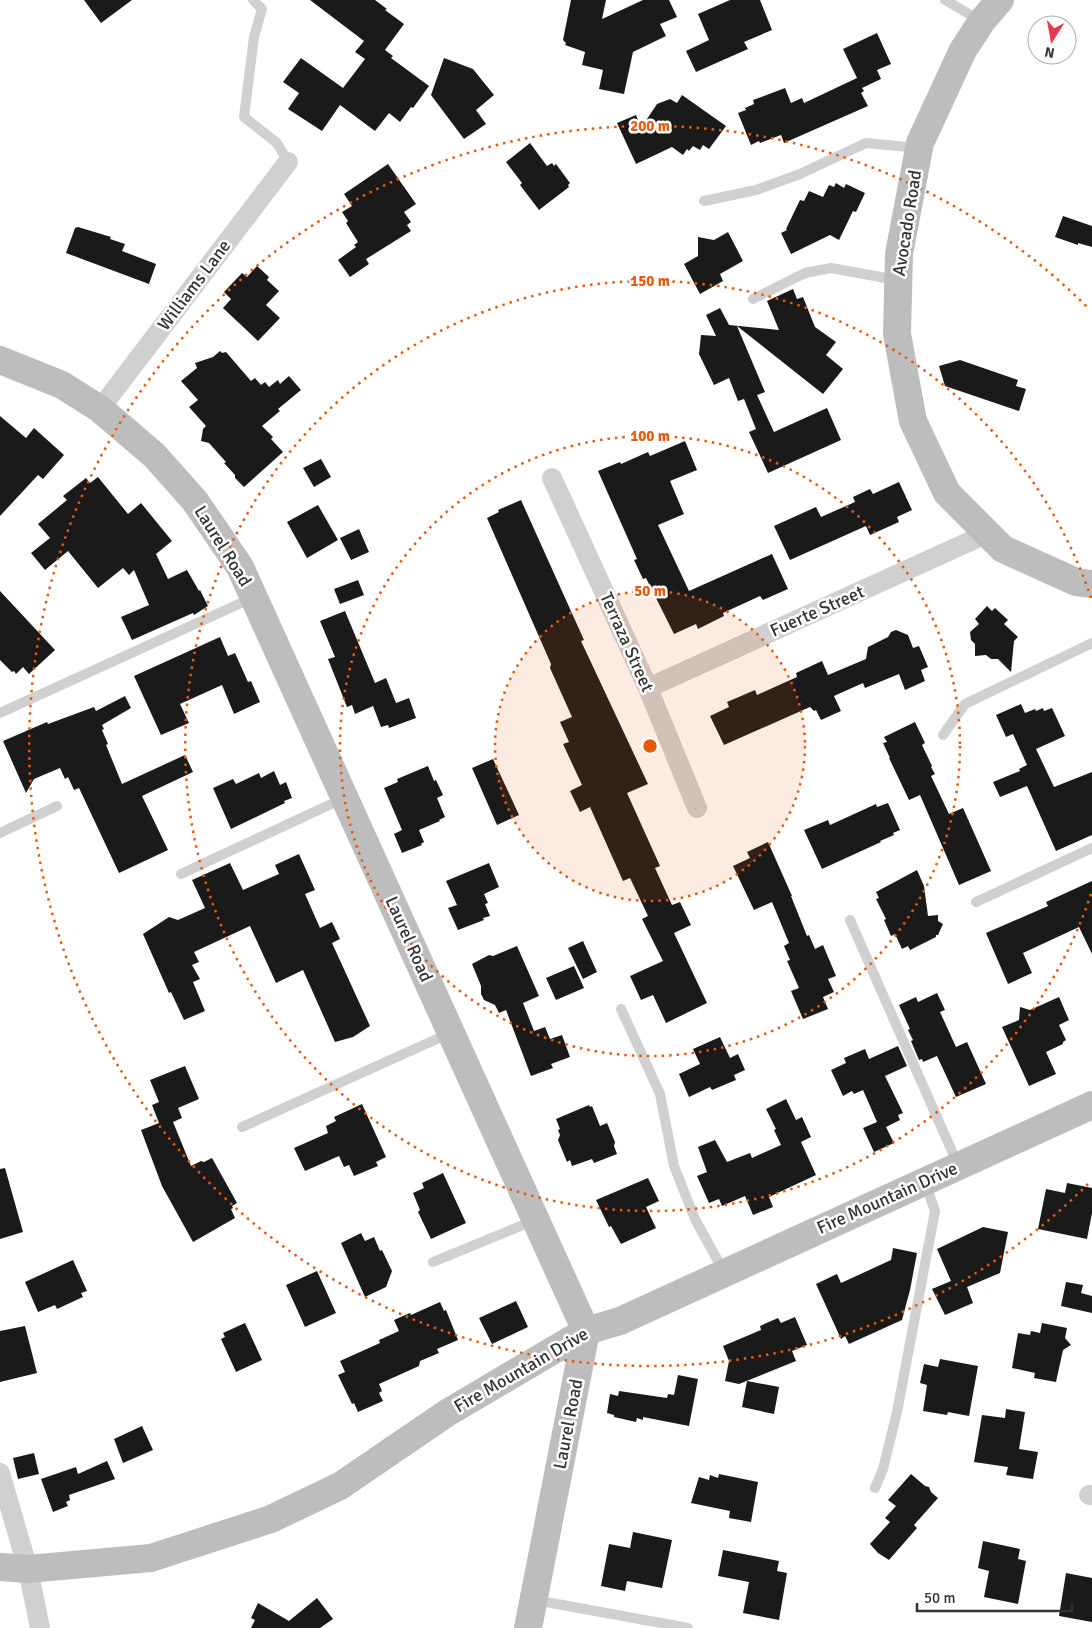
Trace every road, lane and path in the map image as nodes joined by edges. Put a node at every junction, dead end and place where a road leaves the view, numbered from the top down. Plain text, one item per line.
1 (253, 0) edge
2 (945, 0) edge
3 (1000, 0) edge
4 (982, 21) junction
5 (919, 148) junction
6 (288, 162) joint
7 (704, 201) dead end
8 (898, 280) junction
9 (753, 299) dead end
10 (0, 360) edge
11 (100, 409) junction
12 (552, 478) dead end
13 (986, 534) junction
14 (1092, 584) edge
15 (255, 596) junction
16 (1092, 643) edge
17 (648, 688) junction
18 (0, 713) edge
19 (943, 735) dead end
20 (345, 798) junction
21 (58, 806) dead end
22 (697, 808) dead end
23 (0, 833) edge
24 (1092, 848) edge
25 (181, 874) dead end
26 (976, 902) dead end
27 (850, 920) dead end
28 (622, 1010) dead end
29 (451, 1032) junction
30 (1092, 1105) edge
31 (242, 1127) dead end
32 (958, 1166) junction
33 (924, 1181) junction
34 (536, 1220) junction
35 (433, 1262) dead end
36 (724, 1273) junction
37 (586, 1332) junction
38 (0, 1473) edge
39 (875, 1488) dead end
40 (0, 1567) edge
41 (28, 1569) junction
42 (534, 1600) junction
43 (40, 1628) edge
44 (528, 1628) edge
45 (688, 1628) edge

1 - 6 lane
2 - 4 lane
3 - 4 street, Avocado Road
4 - 5 street, Avocado Road
5 - 7 lane
5 - 8 street, Avocado Road
6 - 11 street, Williams Lane
8 - 9 lane
8 - 13 street, Avocado Road
10 - 11 street, Laurel Road
11 - 15 street, Laurel Road
12 - 17 street, Terraza Street
13 - 14 street, Avocado Road
13 - 17 street, Fuerte Street
15 - 18 lane
15 - 20 street, Laurel Road
16 - 19 lane
17 - 22 street, Terraza Street
20 - 25 lane
20 - 29 street, Laurel Road
21 - 23 lane
24 - 26 lane
27 - 32 lane
28 - 36 lane
29 - 31 lane
29 - 34 street, Laurel Road
30 - 32 street, Fire Mountain Drive
32 - 33 street, Fire Mountain Drive
33 - 36 street, Fire Mountain Drive
33 - 39 lane
34 - 35 lane
34 - 37 street, Laurel Road
36 - 37 street, Fire Mountain Drive
37 - 41 street, Fire Mountain Drive
37 - 42 street, Laurel Road
38 - 41 street
40 - 41 street, Fire Mountain Drive
41 - 43 street
42 - 44 street, Laurel Road
42 - 45 lane

